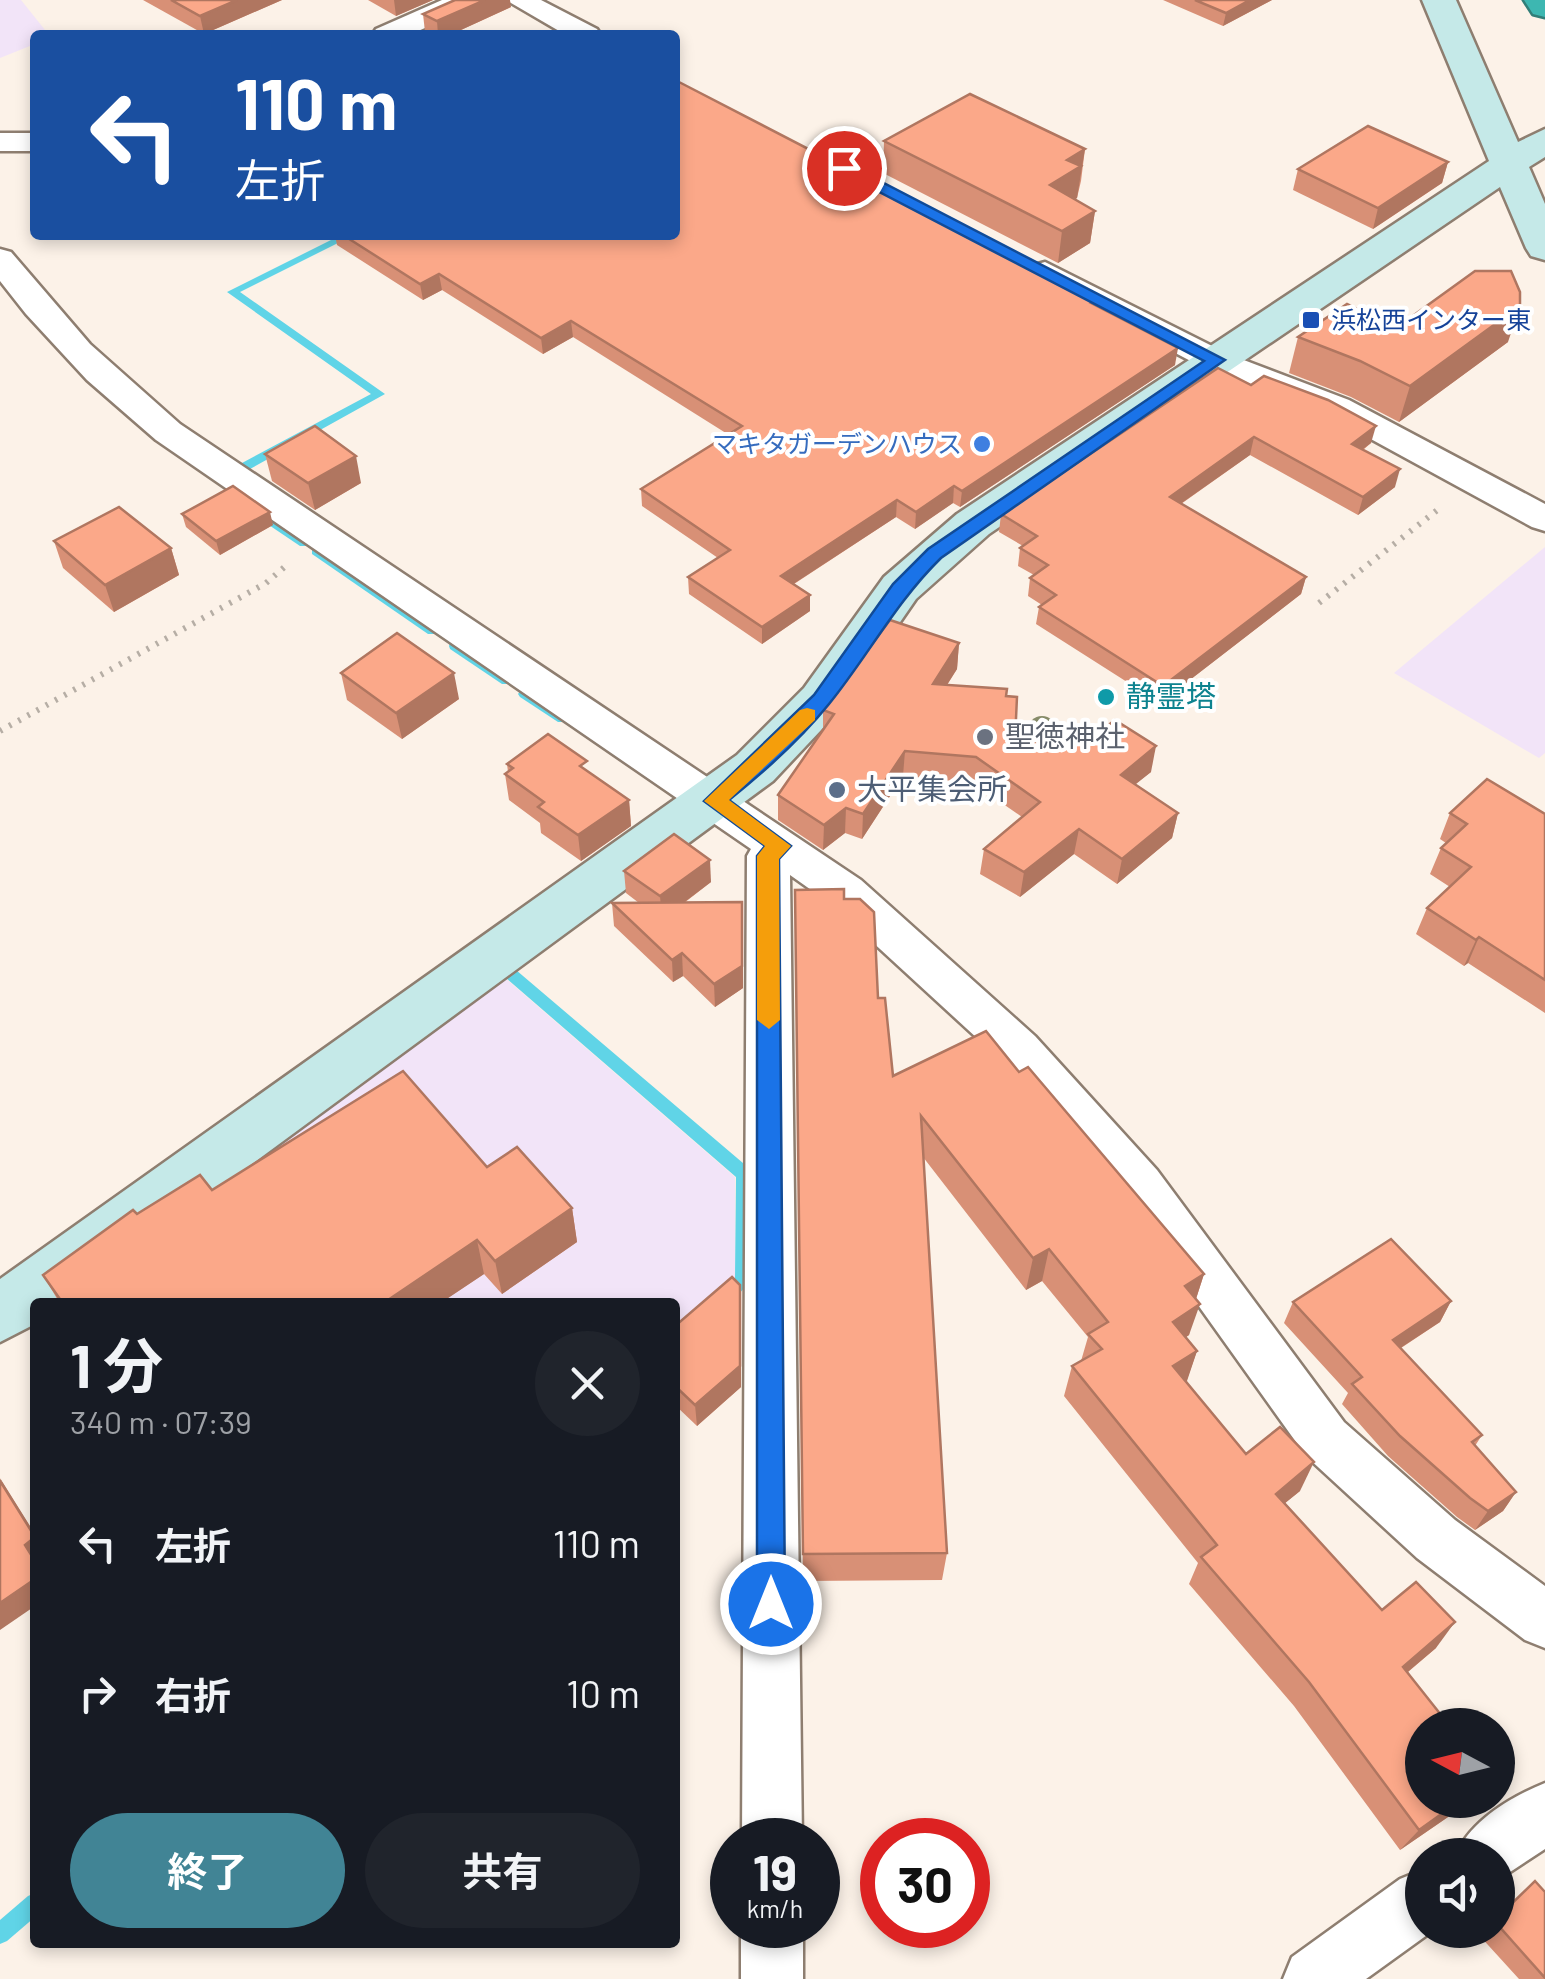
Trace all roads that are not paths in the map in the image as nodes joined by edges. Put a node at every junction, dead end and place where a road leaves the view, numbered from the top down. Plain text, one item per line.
1 (465, 0) edge
2 (520, 0) edge
3 (1438, 0) edge
4 (1542, 0) edge
5 (1545, 7) edge
6 (397, 30) edge
7 (578, 30) edge
8 (0, 142) edge
9 (30, 142) edge
10 (1527, 152) edge
11 (1545, 248) edge
12 (0, 259) edge
13 (1024, 261) edge
14 (1216, 360) junction
15 (1545, 519) edge
16 (714, 801) junction
17 (780, 846) junction
18 (0, 1314) edge
19 (1545, 1620) edge
20 (1545, 1813) edge
21 (772, 1818) edge
22 (1510, 1838) edge
23 (1405, 1913) edge
24 (772, 1948) edge
25 (772, 1979) edge
26 (1314, 1979) edge

1 - 6 street
2 - 7 street
3 - 10 street
4 - 5 highway
8 - 9 street
10 - 11 street
10 - 14 street
12 - 16 street
13 - 14 street
14 - 15 street
14 - 16 street
16 - 17 street
16 - 18 street
17 - 19 street
17 - 21 street
20 - 22 street
23 - 26 street
24 - 25 street

